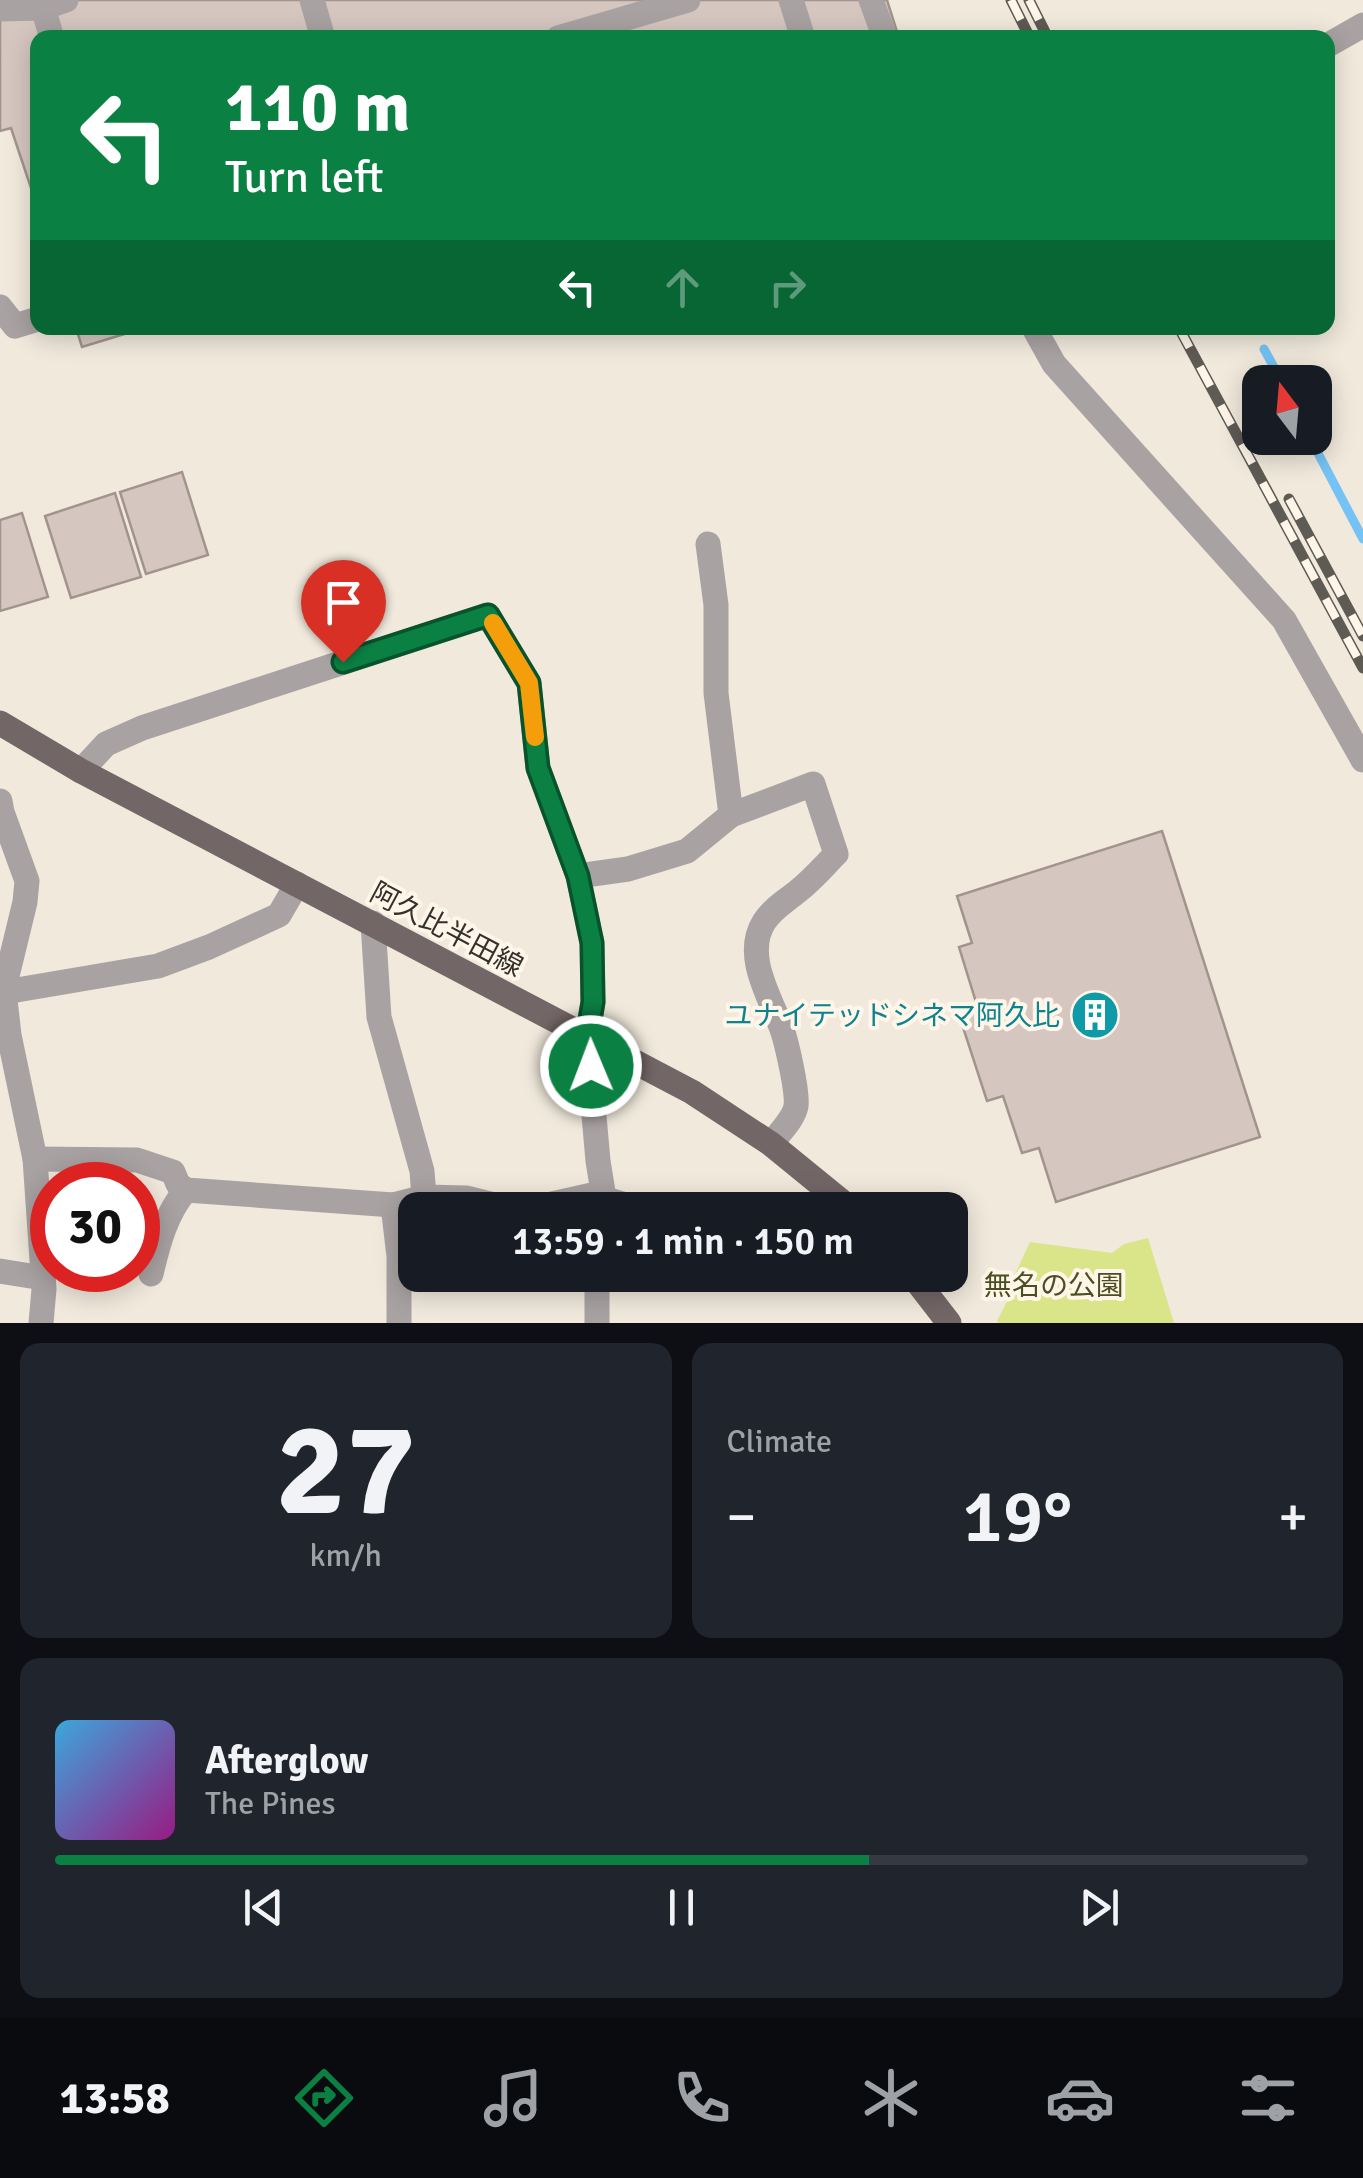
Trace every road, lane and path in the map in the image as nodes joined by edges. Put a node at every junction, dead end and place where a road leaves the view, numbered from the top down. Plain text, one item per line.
1 (312, 0) edge
2 (688, 0) edge
3 (791, 0) edge
4 (858, 0) edge
5 (872, 0) edge
6 (54, 4) edge
7 (0, 9) edge
8 (1363, 25) edge
9 (52, 30) edge
10 (321, 30) edge
11 (585, 30) edge
12 (800, 30) edge
13 (865, 30) edge
14 (882, 30) edge
15 (1335, 41) edge
16 (0, 307) edge
17 (30, 322) edge
18 (1037, 335) edge
19 (708, 544) dead end
20 (0, 723) edge
21 (1363, 760) edge
22 (81, 772) junction
23 (0, 800) edge
24 (732, 815) junction
25 (578, 876) junction
26 (297, 884) junction
27 (373, 923) junction
28 (5, 992) junction
29 (587, 1038) junction
30 (9, 1072) edge
31 (770, 1144) junction
32 (35, 1158) junction
33 (35, 1162) edge
34 (186, 1190) junction
35 (424, 1192) edge
36 (601, 1192) edge
37 (830, 1192) edge
38 (398, 1205) edge
39 (393, 1206) junction
40 (160, 1240) edge
41 (0, 1271) edge
42 (30, 1276) edge
43 (42, 1292) edge
44 (597, 1292) edge
45 (925, 1292) edge
46 (41, 1323) edge
47 (399, 1323) edge
48 (597, 1323) edge
49 (949, 1323) edge

1 - 10 street
2 - 11 street
3 - 12 street
4 - 13 street
5 - 14 street
6 - 7 street
6 - 9 street
8 - 15 street
16 - 17 street
18 - 21 street
19 - 24 street
20 - 22 main road, 阿久比半田線
22 - 25 street
22 - 26 main road, 阿久比半田線
23 - 28 street
24 - 25 street
24 - 31 street
25 - 29 street
26 - 27 main road, 阿久比半田線
26 - 28 street
27 - 29 main road, 阿久比半田線
27 - 35 street
28 - 30 street
29 - 31 main road, 阿久比半田線
29 - 36 street
30 - 32 street
31 - 37 main road, 阿久比半田線
32 - 33 street
32 - 34 street
34 - 39 street
34 - 40 street
38 - 39 street
39 - 47 street
41 - 42 street
43 - 46 street
44 - 48 street
45 - 49 main road

